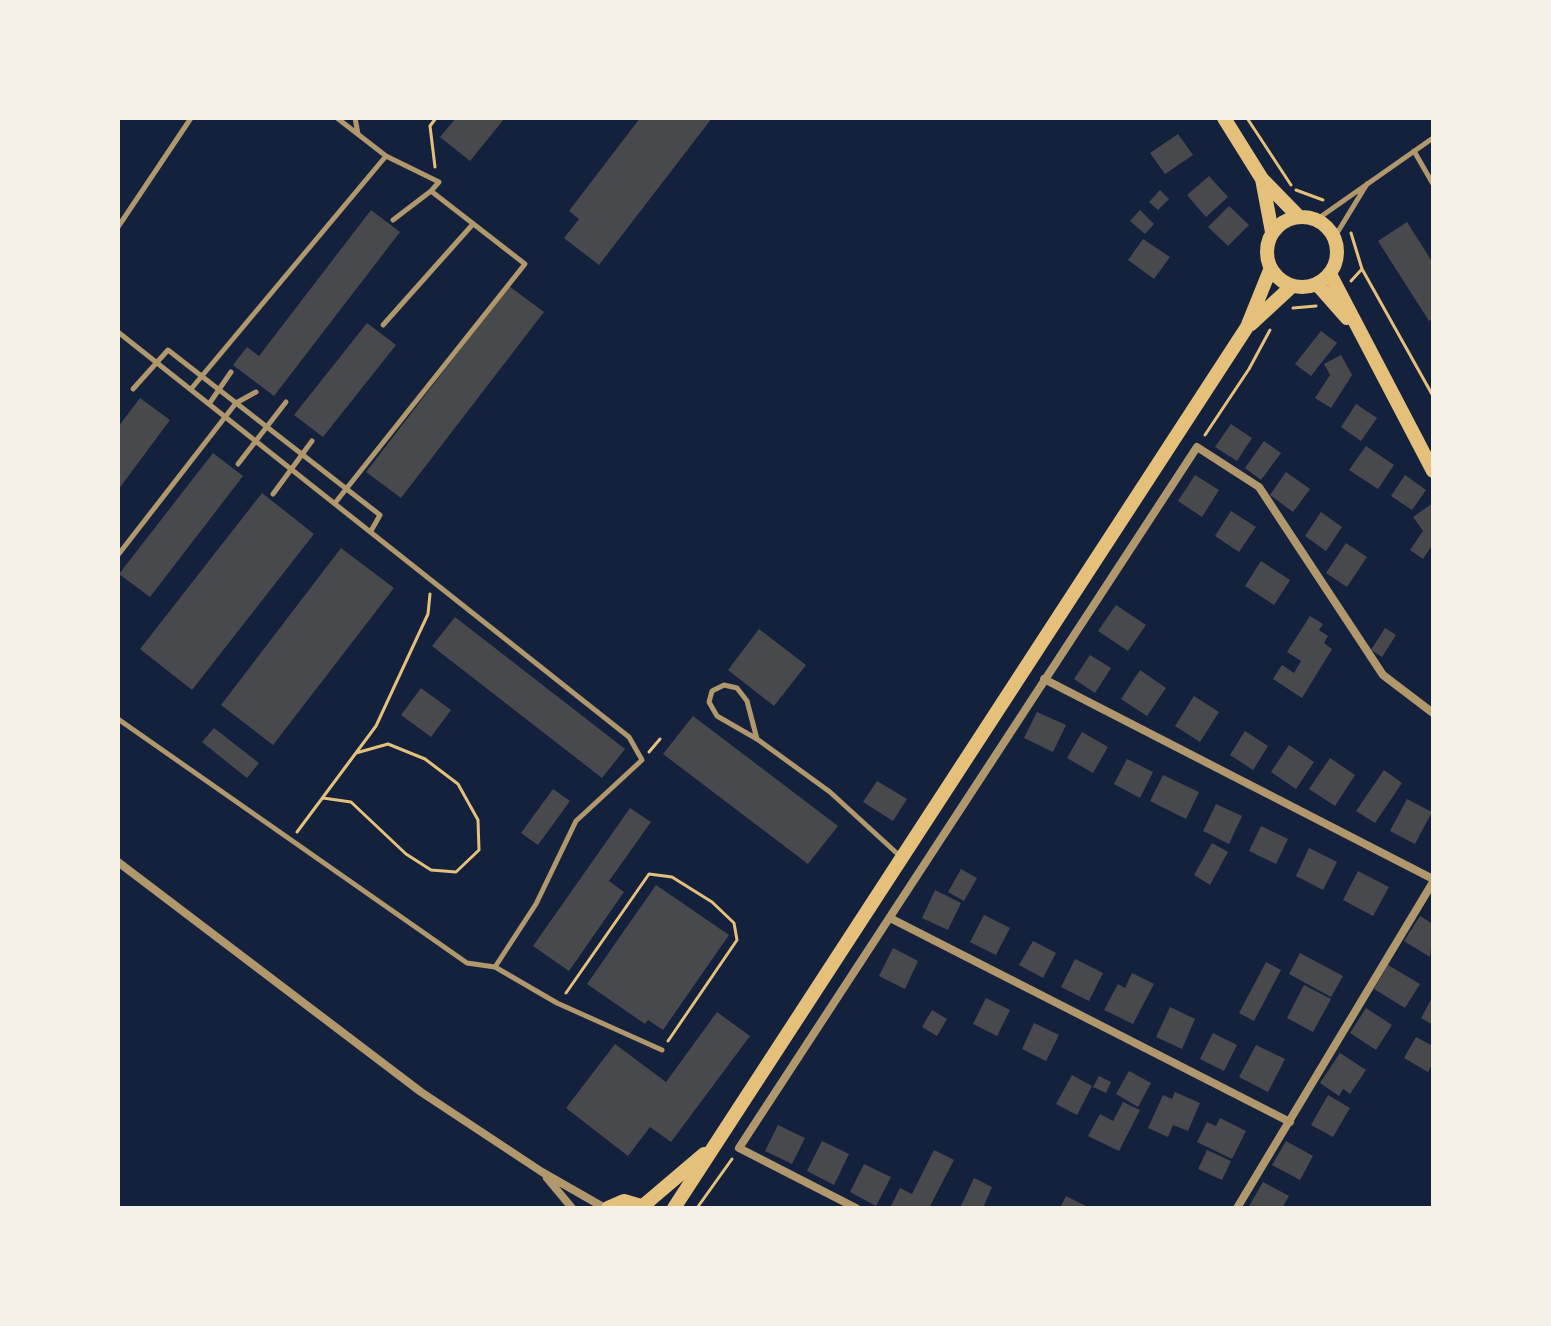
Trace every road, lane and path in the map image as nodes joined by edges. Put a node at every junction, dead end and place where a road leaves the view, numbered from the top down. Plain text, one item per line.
1 (191, 118) edge
2 (337, 118) edge
3 (355, 118) edge
4 (436, 118) edge
5 (1224, 118) edge
6 (1247, 118) edge
7 (358, 135) junction
8 (1433, 138) edge
9 (1414, 151) junction
10 (386, 156) junction
11 (1262, 179) junction
12 (1369, 180) junction
13 (439, 182) junction
14 (1433, 184) edge
15 (1294, 189) dead end
16 (431, 191) junction
17 (1299, 217) junction
18 (393, 220) dead end
19 (1316, 220) junction
20 (473, 224) junction
21 (118, 227) edge
22 (1272, 232) junction
23 (1334, 238) junction
24 (1362, 269) dead end
25 (1270, 270) junction
26 (1330, 274) junction
27 (1317, 284) junction
28 (1291, 287) junction
29 (1331, 300) junction
30 (1285, 312) dead end
31 (1277, 321) dead end
32 (383, 325) dead end
33 (1247, 327) junction
34 (118, 332) edge
35 (1361, 334) junction
36 (156, 362) junction
37 (231, 372) dead end
38 (200, 375) junction
39 (217, 388) junction
40 (133, 389) dead end
41 (191, 389) junction
42 (256, 392) dead end
43 (1433, 396) edge
44 (286, 402) dead end
45 (236, 403) junction
46 (209, 404) junction
47 (225, 417) junction
48 (266, 426) junction
49 (312, 441) dead end
50 (257, 442) junction
51 (1197, 447) junction
52 (302, 455) junction
53 (238, 464) dead end
54 (293, 470) junction
55 (1433, 471) edge
56 (344, 488) junction
57 (273, 494) dead end
58 (335, 503) junction
59 (371, 531) junction
60 (118, 555) edge
61 (432, 579) junction
62 (1044, 679) junction
63 (1433, 713) edge
64 (118, 719) edge
65 (757, 739) junction
66 (356, 753) junction
67 (323, 798) junction
68 (290, 842) junction
69 (902, 857) junction
70 (118, 862) edge
71 (1433, 880) edge
72 (890, 918) junction
73 (495, 967) junction
74 (557, 1003) junction
75 (662, 1050) joint
76 (1290, 1122) junction
77 (717, 1143) junction
78 (739, 1148) junction
79 (542, 1172) junction
80 (646, 1206) edge
81 (572, 1208) edge
82 (606, 1208) edge
83 (674, 1208) edge
84 (697, 1208) edge
85 (856, 1208) edge
86 (1237, 1208) edge

1 - 21 lane
2 - 7 lane
3 - 7 lane
4 - 13 path
5 - 11 main road
6 - 15 path
7 - 10 lane
8 - 9 lane
9 - 12 lane
9 - 14 lane
10 - 13 lane
10 - 38 lane
11 - 17 main road
11 - 22 main road
12 - 19 lane
12 - 23 lane
13 - 16 lane
16 - 18 lane
16 - 20 lane
17 - 19 main road
17 - 22 main road
19 - 23 main road
20 - 32 lane
20 - 56 lane
22 - 25 main road
23 - 26 main road
24 - 43 path
25 - 28 main road
25 - 33 main road
26 - 27 main road
26 - 35 main road
27 - 28 main road
27 - 29 main road
28 - 33 main road
29 - 30 path
29 - 35 main road
31 - 51 path
33 - 69 main road
34 - 36 lane
35 - 55 main road
36 - 38 lane
36 - 40 lane
36 - 41 lane
37 - 39 lane
38 - 39 lane
38 - 41 lane
39 - 45 lane
39 - 46 lane
41 - 46 lane
42 - 45 lane
44 - 48 lane
45 - 47 lane
45 - 48 lane
46 - 47 lane
47 - 50 lane
47 - 60 lane
48 - 50 lane
48 - 52 lane
49 - 52 lane
50 - 53 lane
50 - 54 lane
51 - 62 street
51 - 63 street
52 - 54 lane
52 - 56 lane
54 - 57 lane
54 - 58 lane
56 - 58 lane
56 - 59 lane
58 - 59 lane
59 - 61 lane
61 - 66 path
61 - 73 lane
62 - 71 street
62 - 72 street
64 - 68 lane
65 - 65 lane
65 - 69 lane
66 - 67 path
66 - 67 path
67 - 68 path
68 - 73 lane
69 - 77 main road
70 - 79 street
71 - 76 street
72 - 76 street
72 - 78 street
73 - 74 lane
74 - 75 lane
74 - 75 path
76 - 86 street
77 - 80 main road
77 - 83 main road
78 - 84 path
78 - 85 street
79 - 81 street
79 - 82 street
80 - 82 main road

